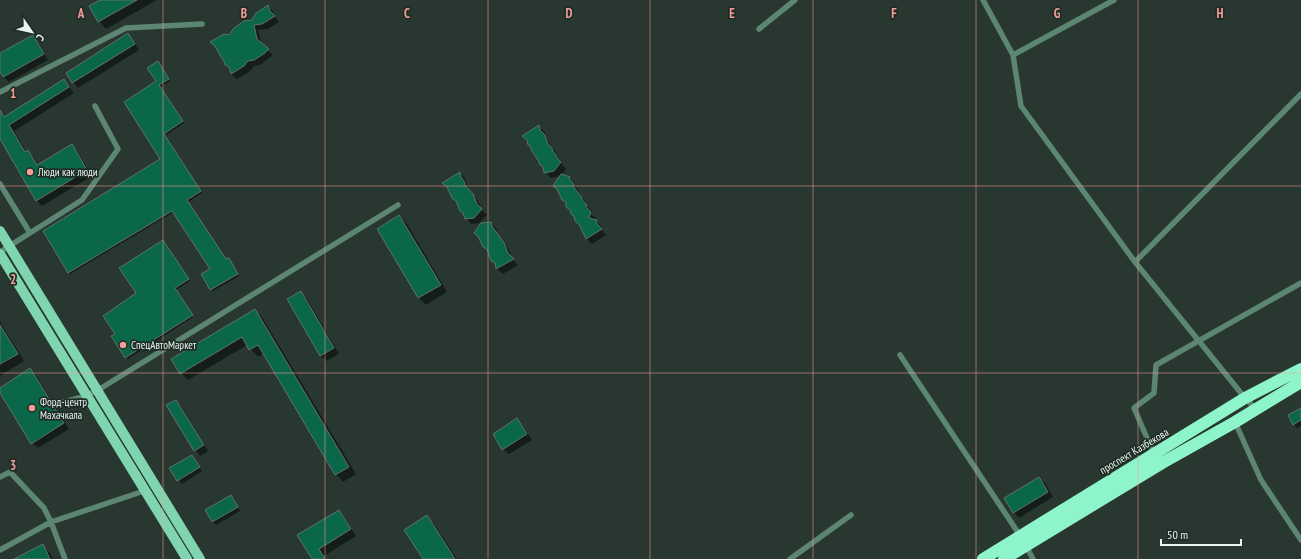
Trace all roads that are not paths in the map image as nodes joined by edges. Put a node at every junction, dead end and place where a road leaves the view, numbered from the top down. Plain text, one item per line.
1 (795, 0) edge
2 (983, 0) edge
3 (1114, 0) edge
4 (202, 24) dead end
5 (759, 29) dead end
6 (1013, 55) junction
7 (0, 92) edge
8 (1301, 94) edge
9 (94, 106) dead end
10 (0, 184) edge
11 (398, 205) dead end
12 (0, 231) edge
13 (30, 233) junction
14 (10, 246) junction
15 (0, 253) edge
16 (1136, 262) junction
17 (1301, 283) edge
18 (1199, 341) junction
19 (900, 355) dead end
20 (1301, 369) edge
21 (1301, 382) edge
22 (98, 390) junction
23 (86, 396) junction
24 (1245, 398) junction
25 (60, 403) dead end
26 (1256, 409) junction
27 (1235, 422) junction
28 (1154, 454) junction
29 (0, 477) edge
30 (156, 485) junction
31 (146, 490) junction
32 (852, 515) dead end
33 (51, 522) junction
34 (1301, 540) edge
35 (1023, 541) junction
36 (0, 550) edge
37 (65, 559) edge
38 (187, 559) edge
39 (200, 559) edge
40 (790, 559) edge
41 (983, 559) edge
42 (1004, 559) edge
43 (1033, 559) edge

1 - 5 lane
2 - 6 lane
3 - 6 lane
4 - 7 lane
6 - 16 lane
8 - 16 lane
9 - 13 lane
10 - 13 lane
11 - 22 lane
12 - 14 main road
13 - 14 lane
14 - 15 lane
14 - 22 main road
15 - 23 main road
16 - 18 lane
17 - 18 lane
18 - 24 lane
18 - 28 lane
19 - 35 lane
20 - 24 highway, проспект Казбекова
21 - 26 highway, проспект Казбекова
22 - 23 lane
22 - 30 main road
23 - 25 lane
23 - 31 main road
24 - 26 lane
24 - 28 highway, проспект Казбекова
26 - 27 highway, проспект Казбекова
27 - 34 lane
27 - 35 highway, проспект Казбекова
28 - 35 highway, проспект Казбекова
29 - 33 lane
30 - 31 lane
30 - 39 main road
31 - 33 lane
31 - 38 main road
32 - 40 lane
33 - 36 lane
33 - 37 lane
35 - 41 highway, проспект Казбекова
35 - 42 highway, проспект Казбекова
35 - 43 lane

